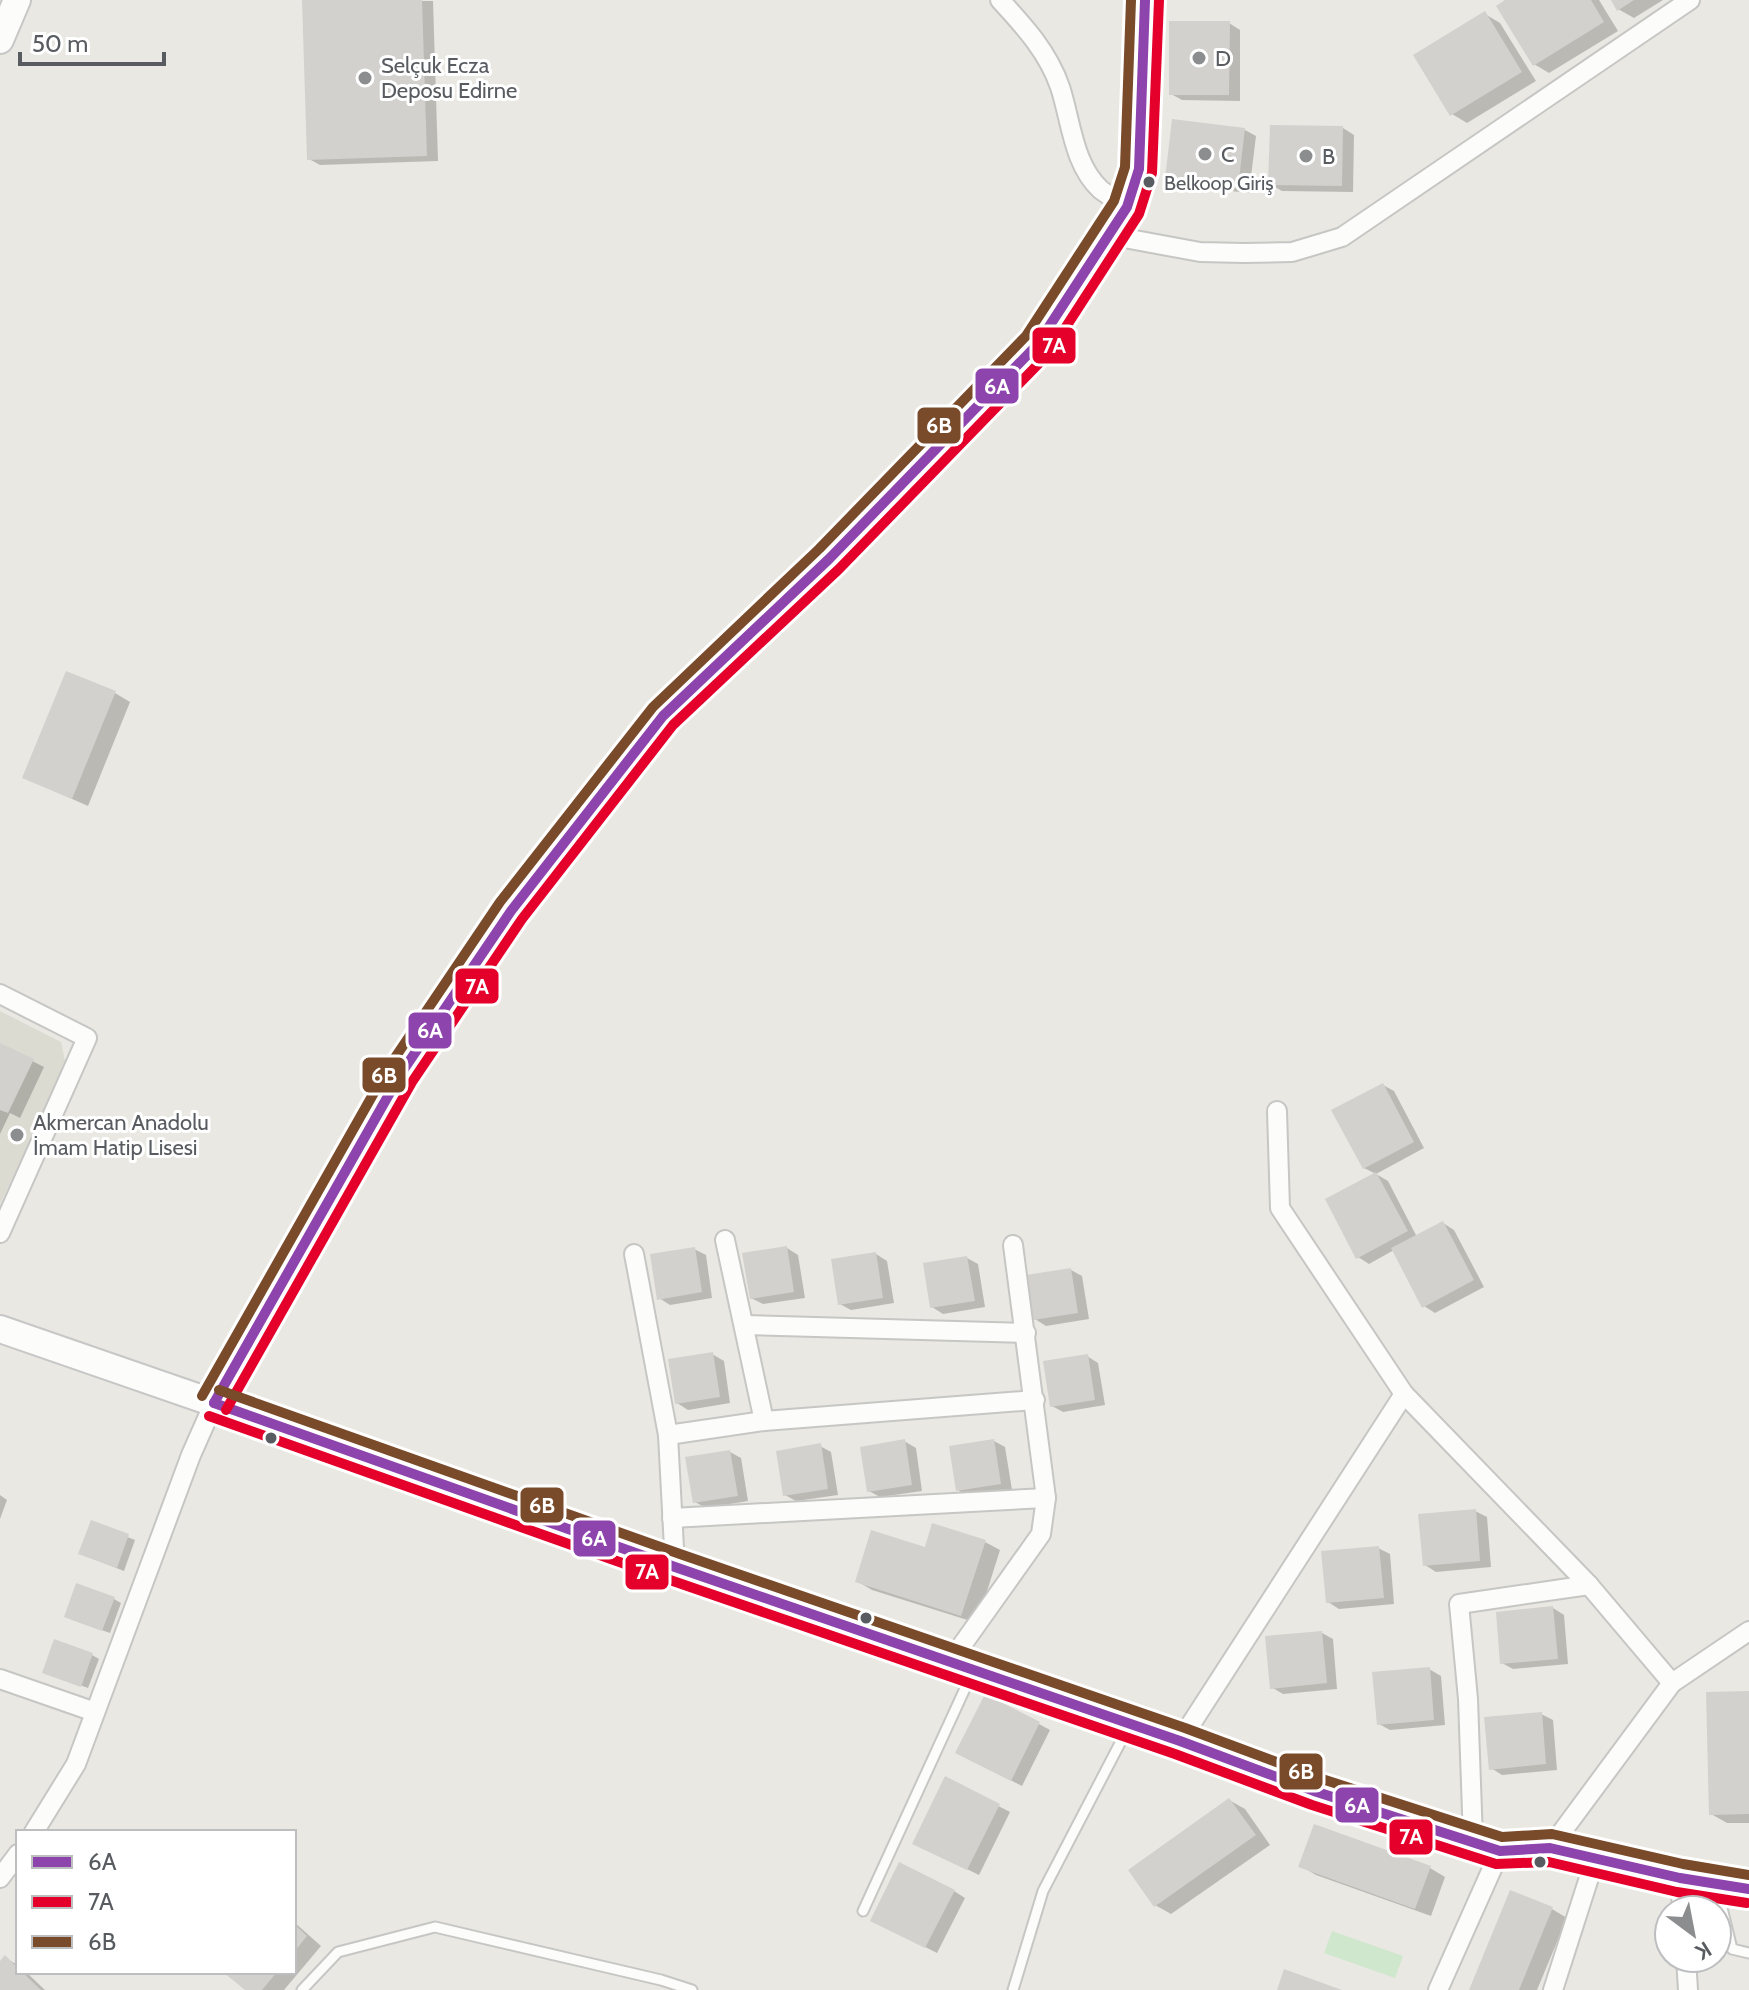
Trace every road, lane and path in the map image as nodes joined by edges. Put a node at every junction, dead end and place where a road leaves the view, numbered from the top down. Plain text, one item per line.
1 (17, 0) edge
2 (1000, 0) edge
3 (1145, 0) edge
4 (1690, 0) edge
5 (0, 40) edge
6 (1127, 207) junction
7 (1108, 235) junction
8 (0, 994) edge
9 (1277, 1111) dead end
10 (0, 1233) edge
11 (725, 1240) dead end
12 (1013, 1245) dead end
13 (634, 1254) dead end
14 (744, 1325) junction
15 (0, 1329) edge
16 (1026, 1333) junction
17 (1404, 1394) junction
18 (1035, 1400) junction
19 (214, 1403) junction
20 (764, 1421) junction
21 (668, 1435) junction
22 (1046, 1498) junction
23 (672, 1518) junction
24 (675, 1567) junction
25 (1589, 1585) junction
26 (1749, 1631) edge
27 (950, 1662) junction
28 (973, 1671) junction
29 (0, 1679) edge
30 (1672, 1683) junction
31 (95, 1712) junction
32 (1130, 1724) junction
33 (1180, 1741) junction
34 (35, 1830) edge
35 (1473, 1840) junction
36 (1550, 1848) junction
37 (1500, 1851) junction
38 (16, 1857) edge
39 (1595, 1859) junction
40 (0, 1878) edge
41 (1680, 1878) junction
42 (1716, 1883) junction
43 (1749, 1889) edge
44 (1681, 1894) edge
45 (863, 1911) dead end
46 (1749, 1953) edge
47 (302, 1990) edge
48 (692, 1990) edge
49 (1013, 1990) edge
50 (1438, 1990) edge
51 (1553, 1990) edge

1 - 5 street
2 - 6 street
3 - 6 street
4 - 7 street
6 - 7 street
7 - 19 street
8 - 10 street
9 - 17 street
11 - 14 street
12 - 16 street
13 - 21 street
14 - 16 street
14 - 20 street
15 - 19 street
16 - 18 street
17 - 25 street
17 - 33 street
18 - 20 street
18 - 22 street
19 - 24 street
19 - 31 street
20 - 21 street
21 - 23 street
22 - 23 street
22 - 27 street
23 - 24 street
24 - 27 street
25 - 30 street
25 - 35 street
26 - 30 street
27 - 28 street
28 - 32 street
28 - 45 lane
29 - 31 street
30 - 36 street
31 - 34 street
32 - 33 street
32 - 49 lane
33 - 35 street
35 - 37 street
36 - 37 street
36 - 39 street
37 - 50 street
38 - 40 street
39 - 41 street
39 - 51 street
41 - 42 street
41 - 44 street
42 - 43 street
42 - 46 lane
47 - 48 lane

